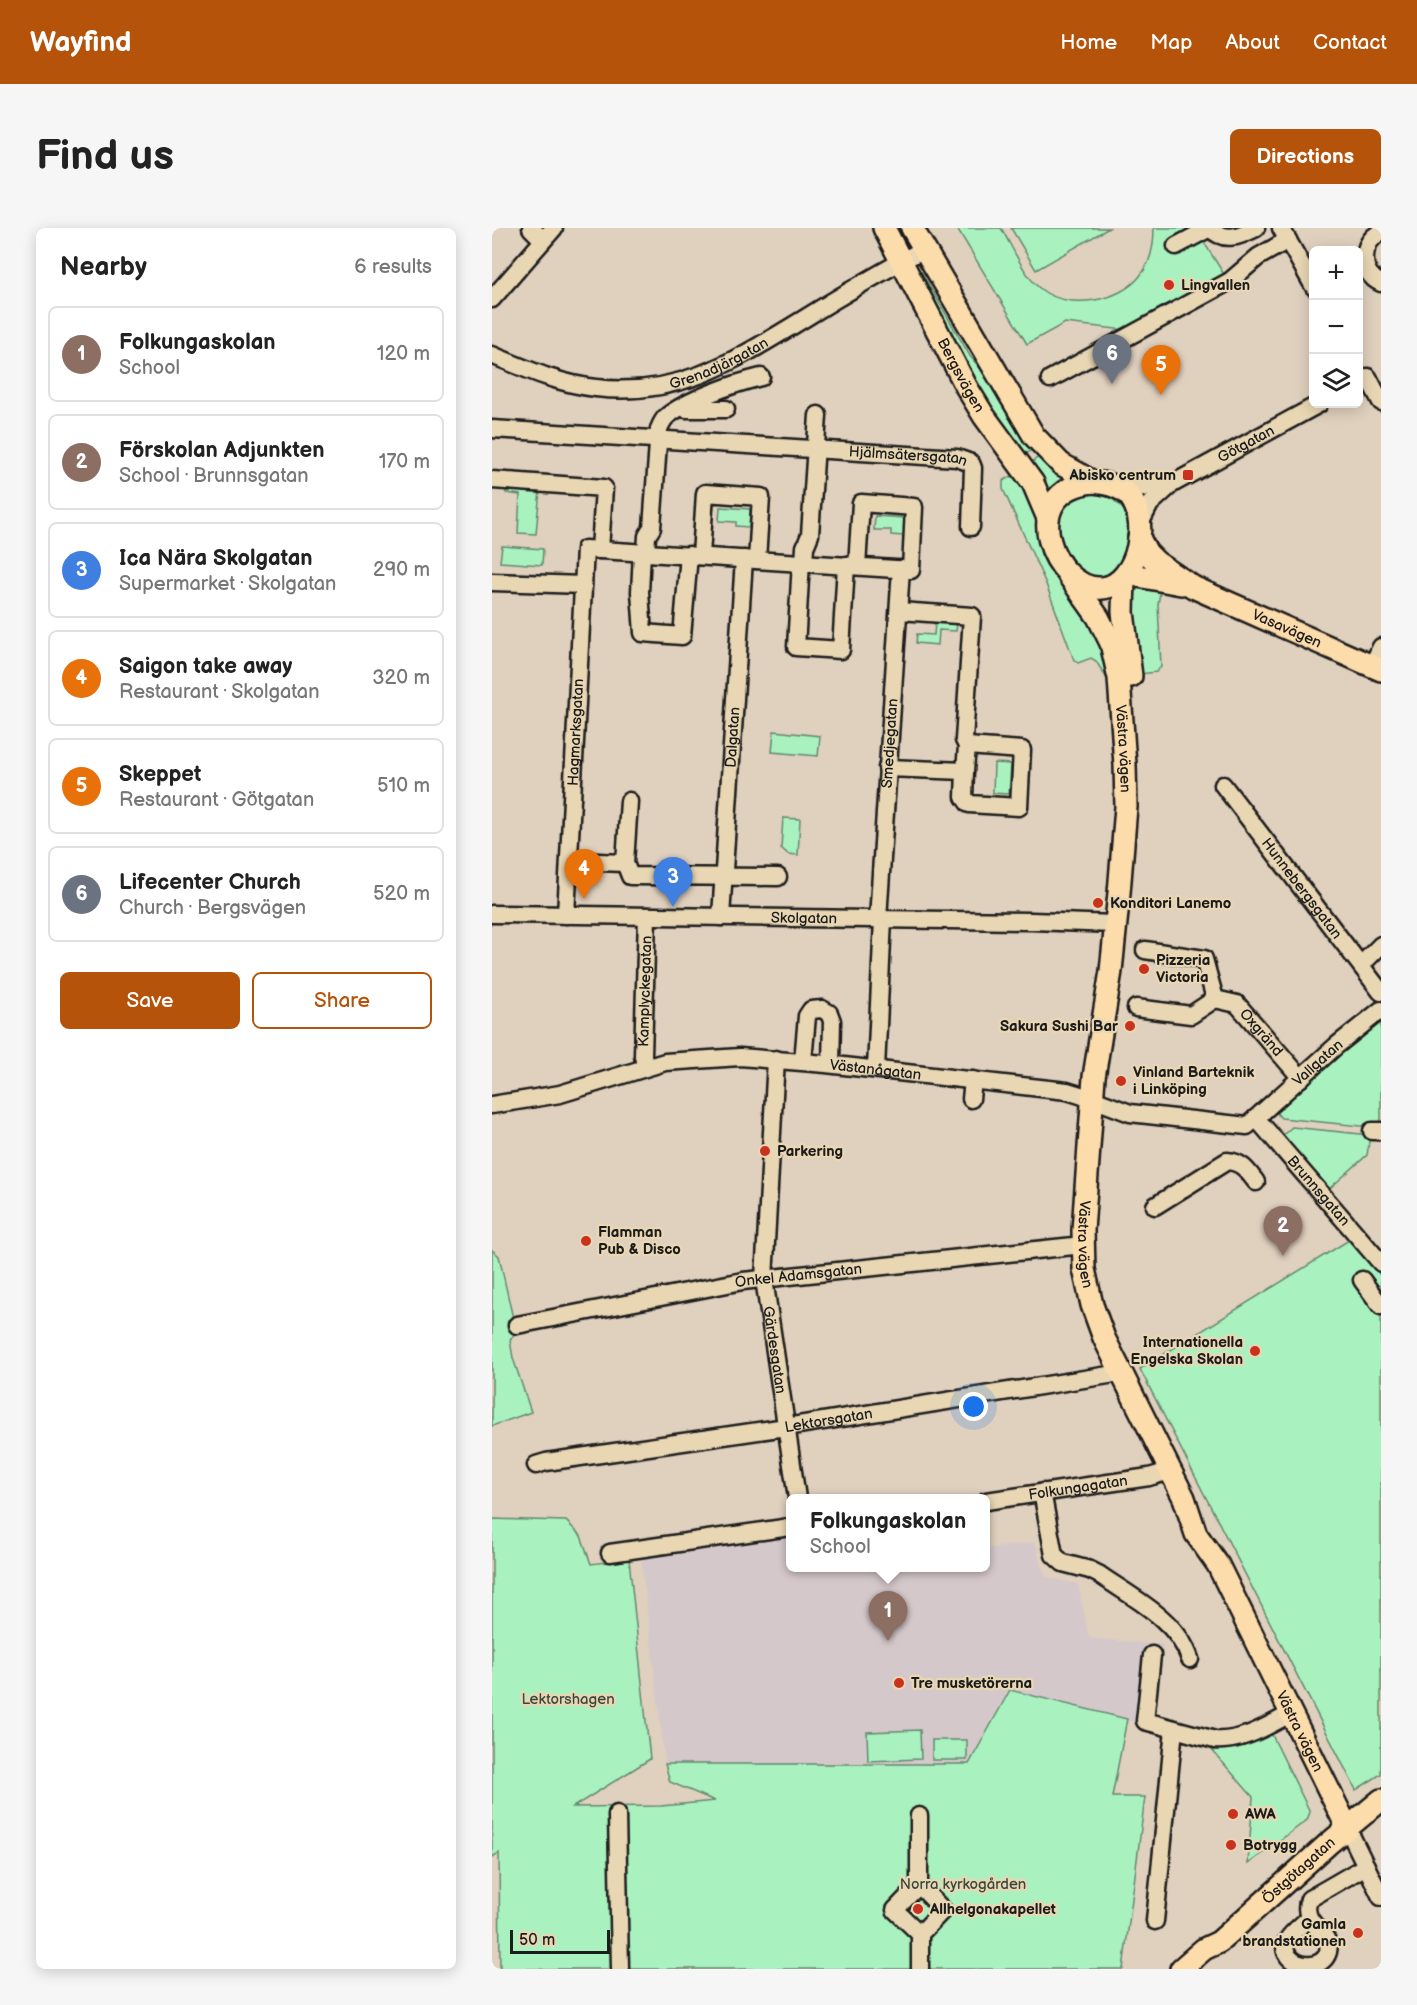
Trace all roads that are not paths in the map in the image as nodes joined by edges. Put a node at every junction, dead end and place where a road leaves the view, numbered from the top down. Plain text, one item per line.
1 (884, 228) edge
2 (912, 228) edge
3 (1256, 228) edge
4 (543, 232) edge
5 (1381, 232) edge
6 (1284, 234) edge
7 (1176, 246) dead end
8 (924, 249) junction
9 (901, 261) junction
10 (1309, 278) edge
11 (1381, 283) edge
12 (492, 299) edge
13 (492, 355) edge
14 (1366, 375) edge
15 (761, 377) dead end
16 (1050, 379) dead end
17 (1381, 402) edge
18 (1312, 408) edge
19 (726, 409) dead end
20 (676, 410) junction
21 (818, 416) dead end
22 (492, 429) edge
23 (659, 439) junction
24 (816, 449) junction
25 (492, 480) edge
26 (1100, 483) junction
27 (1172, 484) junction
28 (1047, 516) junction
29 (971, 527) dead end
30 (1140, 530) junction
31 (593, 549) junction
32 (644, 552) junction
33 (695, 556) junction
34 (751, 559) junction
35 (802, 563) junction
36 (851, 566) junction
37 (901, 569) junction
38 (1069, 576) junction
39 (1125, 576) junction
40 (492, 582) edge
41 (583, 585) junction
42 (1193, 587) junction
43 (899, 611) junction
44 (1381, 647) edge
45 (1377, 668) edge
46 (967, 746) junction
47 (887, 768) junction
48 (965, 771) junction
49 (1223, 785) dead end
50 (629, 801) dead end
51 (570, 861) junction
52 (625, 863) junction
53 (724, 876) junction
54 (778, 877) dead end
55 (492, 914) edge
56 (566, 915) junction
57 (647, 916) junction
58 (721, 917) junction
59 (881, 919) junction
60 (1115, 924) junction
61 (1381, 945) edge
62 (1145, 950) dead end
63 (1361, 965) junction
64 (1112, 971) junction
65 (1381, 992) edge
66 (1215, 999) junction
67 (1136, 1008) dead end
68 (1381, 1010) edge
69 (776, 1059) junction
70 (803, 1061) junction
71 (831, 1064) junction
72 (645, 1066) junction
73 (876, 1069) junction
74 (1301, 1078) junction
75 (973, 1080) junction
76 (1093, 1098) junction
77 (971, 1099) dead end
78 (492, 1105) edge
79 (1256, 1118) junction
80 (1256, 1182) dead end
81 (1155, 1206) dead end
82 (1083, 1245) junction
83 (1381, 1263) edge
84 (764, 1279) junction
85 (1362, 1280) dead end
86 (1381, 1306) edge
87 (517, 1325) dead end
88 (1121, 1373) junction
89 (786, 1427) junction
90 (536, 1465) dead end
91 (1170, 1471) junction
92 (1042, 1492) junction
93 (796, 1494) edge
94 (990, 1500) edge
95 (786, 1528) edge
96 (609, 1553) dead end
97 (1152, 1655) dead end
98 (1190, 1659) dead end
99 (1290, 1714) junction
100 (1174, 1730) junction
101 (1381, 1800) edge
102 (617, 1814) dead end
103 (919, 1816) dead end
104 (1348, 1829) junction
105 (1366, 1866) junction
106 (919, 1886) junction
107 (1381, 1898) edge
108 (1308, 1919) dead end
109 (1155, 1921) dead end
110 (920, 1934) junction
111 (1192, 1966) edge
112 (620, 1969) edge
113 (920, 1969) edge

1 - 9 main road, Bergsvägen
2 - 8 main road, Bergsvägen
3 - 7 street
4 - 12 street
5 - 11 street
6 - 10 street
6 - 16 street
8 - 9 street, Grenadjärgatan
8 - 26 main road, Bergsvägen
9 - 13 street, Grenadjärgatan
9 - 28 main road, Bergsvägen
14 - 17 street
15 - 20 street
18 - 27 street, Götgatan
19 - 20 street
20 - 23 street
21 - 24 street
22 - 23 street, Hjälmsätersgatan
23 - 24 street, Hjälmsätersgatan
23 - 32 street
24 - 29 street, Hjälmsätersgatan
24 - 35 street
25 - 31 street, Hagmarksgatan
26 - 27 street, Götgatan
26 - 28 main road
26 - 30 main road
27 - 30 street, Götgatan
28 - 38 main road
30 - 39 main road
30 - 42 main road, Vasavägen
31 - 32 street
31 - 41 street, Hagmarksgatan
32 - 33 street
32 - 33 street
33 - 34 street
33 - 34 street, Dalgatan
34 - 35 street
34 - 53 street, Dalgatan
35 - 36 street
35 - 36 street
36 - 37 street
36 - 37 street
37 - 43 street, Smedjegatan
38 - 39 main road
38 - 60 main road, Västra vägen
39 - 42 main road, Vasavägen
39 - 64 main road, Västra vägen
40 - 41 street
41 - 51 street, Hagmarksgatan
42 - 45 main road, Vasavägen
43 - 46 street
43 - 47 street, Smedjegatan
44 - 45 street
46 - 48 street
46 - 48 street
47 - 48 street
47 - 59 street, Smedjegatan
49 - 63 street, Hunnebergsgatan
50 - 52 street
51 - 52 street
51 - 56 street, Hagmarksgatan
52 - 53 street
53 - 54 street
53 - 58 street, Dalgatan
55 - 56 street, Skolgatan
56 - 57 street, Skolgatan
57 - 58 street, Skolgatan
57 - 72 street, Kamplyckegatan
58 - 59 street, Skolgatan
59 - 60 street, Skolgatan
59 - 73 street, Smedjegatan
60 - 64 main road, Västra vägen
61 - 63 street
62 - 66 street
63 - 65 street, Hunnebergsgatan
64 - 76 main road, Västra vägen
66 - 67 street
66 - 74 street, Oxgränd
68 - 74 street, Vallgatan
69 - 70 street, Västanågatan
69 - 72 street, Västanågatan
69 - 84 street, Gärdesgatan
70 - 71 street, Västanågatan
70 - 71 street
71 - 73 street, Västanågatan
72 - 78 street, Västanågatan
73 - 75 street, Västanågatan
74 - 79 street, Vallgatan
75 - 76 street, Västanågatan
75 - 77 street
76 - 79 street, Västanågatan
76 - 82 main road, Västra vägen
79 - 83 street, Brunnsgatan
80 - 81 street
82 - 84 street, Onkel Adamsgatan
82 - 88 main road, Västra vägen
84 - 87 street, Onkel Adamsgatan
84 - 89 street, Gärdesgatan
85 - 86 street
88 - 89 street, Lektorsgatan
88 - 91 main road, Västra vägen
89 - 90 street, Lektorsgatan
89 - 93 street, Gärdesgatan
91 - 92 street, Folkungagatan
91 - 99 main road, Västra vägen
92 - 94 street, Folkungagatan
92 - 98 street
95 - 96 street
97 - 100 street
99 - 100 street
99 - 104 main road, Västra vägen
100 - 109 street
101 - 104 main road, Östgötagatan
102 - 112 street
103 - 106 street
104 - 105 street, Västra vägen
104 - 111 main road, Östgötagatan
105 - 107 street, Västra vägen
105 - 108 street
106 - 110 street
106 - 110 street
110 - 113 street

